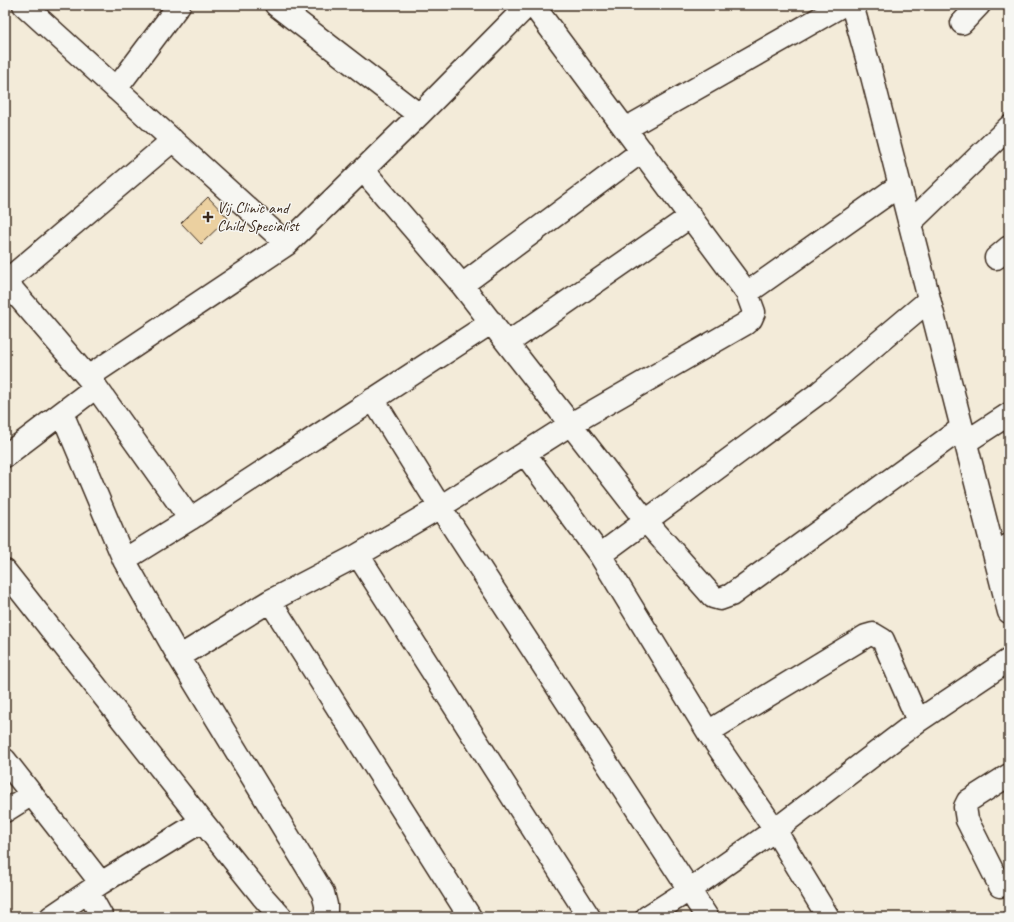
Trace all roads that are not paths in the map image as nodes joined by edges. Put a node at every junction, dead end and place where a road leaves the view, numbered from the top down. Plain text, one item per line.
1 (24, 5) edge
2 (179, 5) edge
3 (276, 5) edge
4 (528, 5) edge
5 (532, 5) edge
6 (842, 5) edge
7 (852, 5) edge
8 (980, 5) edge
9 (962, 23) dead end
10 (116, 89) junction
11 (419, 115) junction
12 (1009, 127) edge
13 (624, 129) junction
14 (173, 140) junction
15 (642, 151) junction
16 (363, 170) junction
17 (900, 185) junction
18 (691, 216) junction
19 (910, 223) junction
20 (287, 244) junction
21 (5, 281) edge
22 (462, 285) junction
23 (748, 293) junction
24 (929, 300) junction
25 (492, 322) junction
26 (508, 343) junction
27 (92, 382) junction
28 (373, 399) junction
29 (62, 413) junction
30 (1009, 414) edge
31 (571, 424) junction
32 (964, 435) junction
33 (525, 454) junction
34 (5, 456) edge
35 (440, 507) junction
36 (190, 519) junction
37 (645, 520) junction
38 (1002, 550) edge
39 (358, 555) junction
40 (600, 555) junction
41 (124, 560) junction
42 (5, 571) edge
43 (270, 601) junction
44 (1009, 612) edge
45 (178, 657) junction
46 (1009, 660) edge
47 (918, 721) junction
48 (708, 732) junction
49 (5, 760) edge
50 (1009, 775) edge
51 (32, 794) junction
52 (5, 811) edge
53 (202, 821) junction
54 (775, 830) junction
55 (1000, 886) dead end
56 (94, 888) junction
57 (689, 890) junction
58 (51, 917) edge
59 (102, 917) edge
60 (281, 917) edge
61 (326, 917) edge
62 (470, 917) edge
63 (589, 917) edge
64 (647, 917) edge
65 (707, 917) edge
66 (828, 917) edge

1 - 10 street
2 - 10 street
3 - 11 street
4 - 11 street
5 - 13 street
6 - 13 street
7 - 17 street
8 - 9 street
10 - 14 street
11 - 16 street
12 - 19 street
13 - 15 street
14 - 20 street
14 - 21 street
15 - 18 street
15 - 22 street
16 - 20 street
16 - 22 street
17 - 19 street
17 - 23 street
18 - 23 street
18 - 26 street
19 - 24 street
20 - 27 street
21 - 27 street
22 - 25 street
23 - 31 street
24 - 32 street
24 - 37 street
25 - 26 street
25 - 28 street
26 - 31 street
27 - 29 street
27 - 36 street
28 - 35 street
28 - 36 street
29 - 34 street
29 - 41 street
30 - 32 street
31 - 33 street
31 - 37 street
32 - 37 street
32 - 38 street
33 - 35 street
33 - 40 street
35 - 39 street
35 - 57 street
36 - 41 street
37 - 40 street
38 - 44 street
39 - 43 street
39 - 63 street
40 - 48 street
41 - 45 street
42 - 53 street
43 - 45 street
43 - 62 street
45 - 61 street
46 - 47 street
47 - 48 street
47 - 54 street
48 - 54 street
49 - 51 street
50 - 55 street
51 - 52 street
51 - 56 street
53 - 56 street
53 - 60 street
54 - 57 street
54 - 66 street
56 - 58 street
56 - 59 street
57 - 64 street
57 - 65 street

